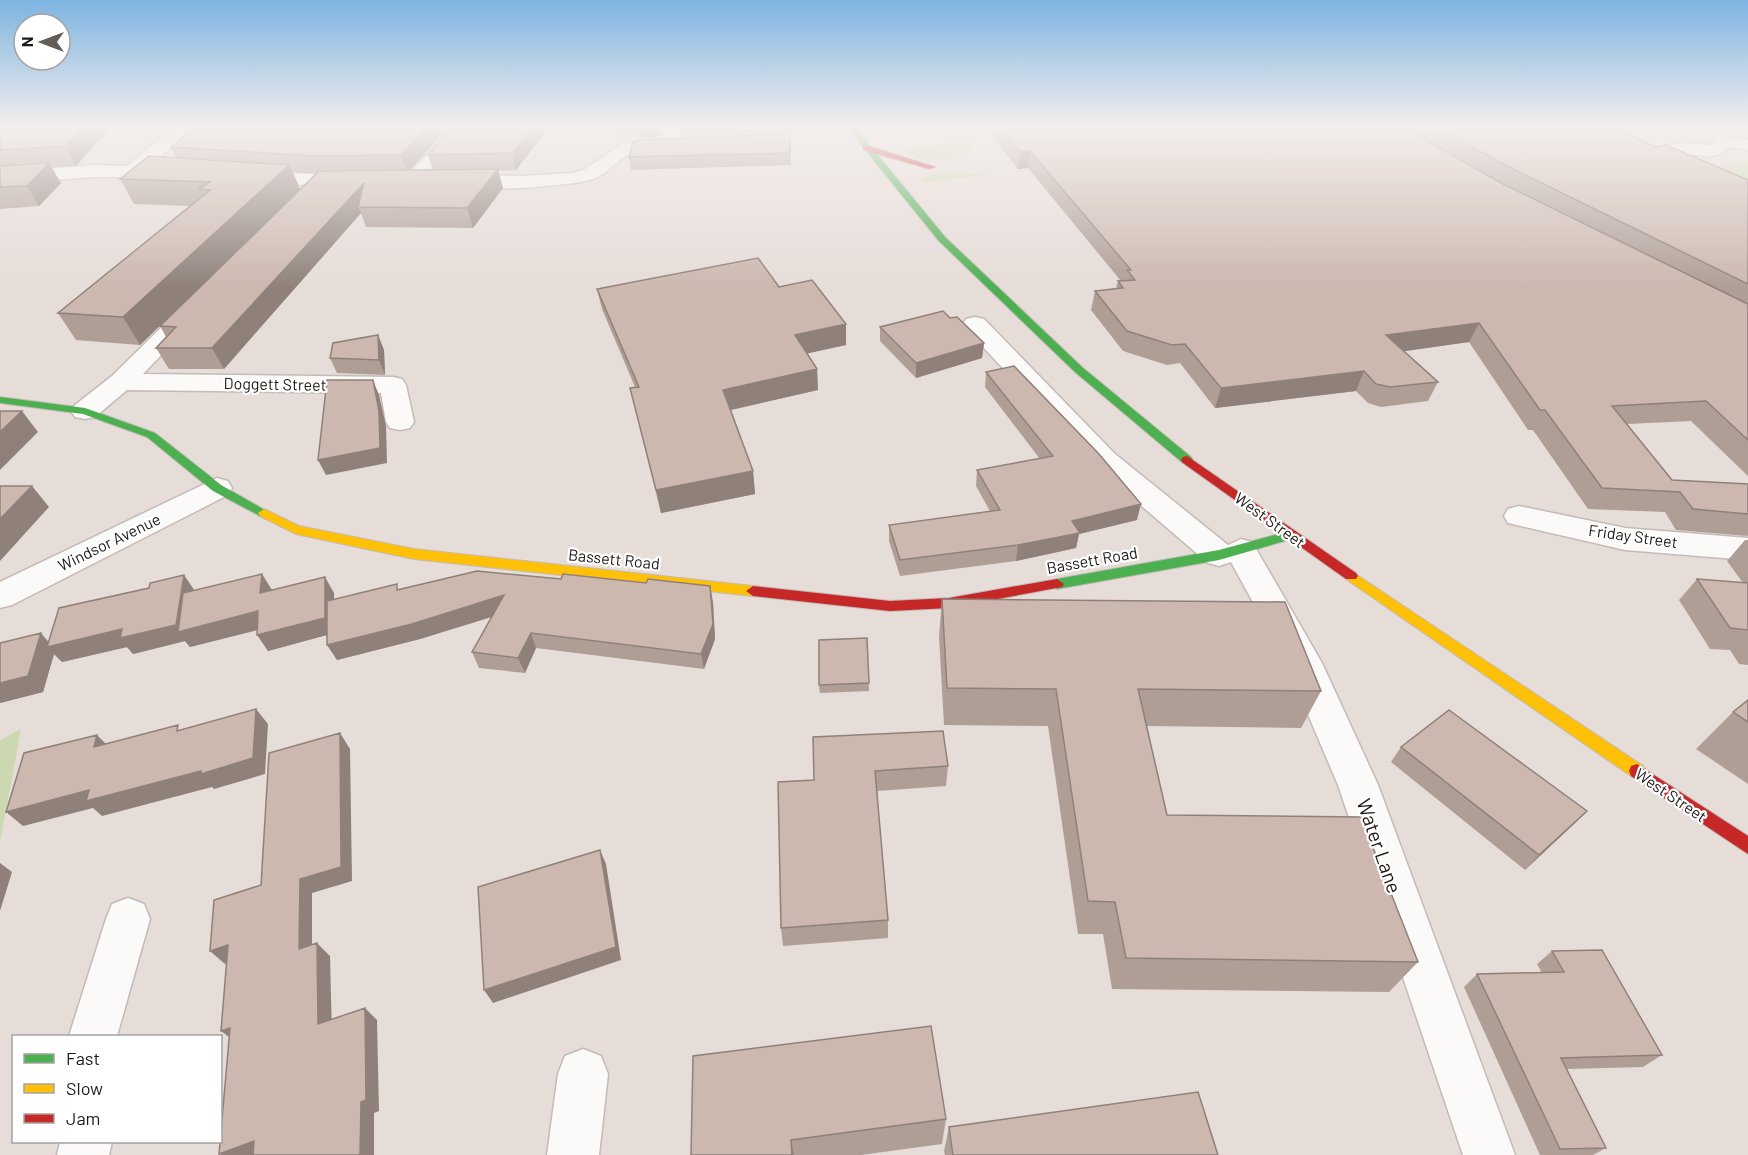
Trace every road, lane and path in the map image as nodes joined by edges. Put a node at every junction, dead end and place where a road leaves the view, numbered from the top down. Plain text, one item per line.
1 (288, 180) edge
2 (414, 180) joint
3 (428, 180) edge
4 (893, 180) edge
5 (368, 181) edge
6 (391, 181) edge
7 (321, 182) junction
8 (305, 198) edge
9 (213, 290) edge
10 (975, 324) dead end
11 (121, 382) junction
12 (0, 400) edge
13 (85, 411) junction
14 (400, 422) dead end
15 (217, 488) junction
16 (1519, 516) dead end
17 (1290, 535) junction
18 (1748, 549) edge
19 (1230, 552) junction
20 (0, 596) edge
21 (1748, 846) edge
22 (128, 919) dead end
23 (93, 1035) edge
24 (583, 1074) dead end
25 (573, 1155) edge
26 (1489, 1155) edge

1 - 7 street
2 - 3 street
2 - 6 street
4 - 17 street, West Street
5 - 7 street
7 - 8 street
9 - 11 street
10 - 19 street
11 - 13 street
11 - 14 street, Doggett Street
12 - 13 street, Bassett Road
13 - 15 street, Bassett Road
15 - 19 street, Bassett Road
15 - 20 street, Windsor Avenue
16 - 18 street, Friday Street
17 - 19 street, Bassett Road
17 - 21 street, West Street
19 - 26 street, Water Lane
22 - 23 street
24 - 25 street

